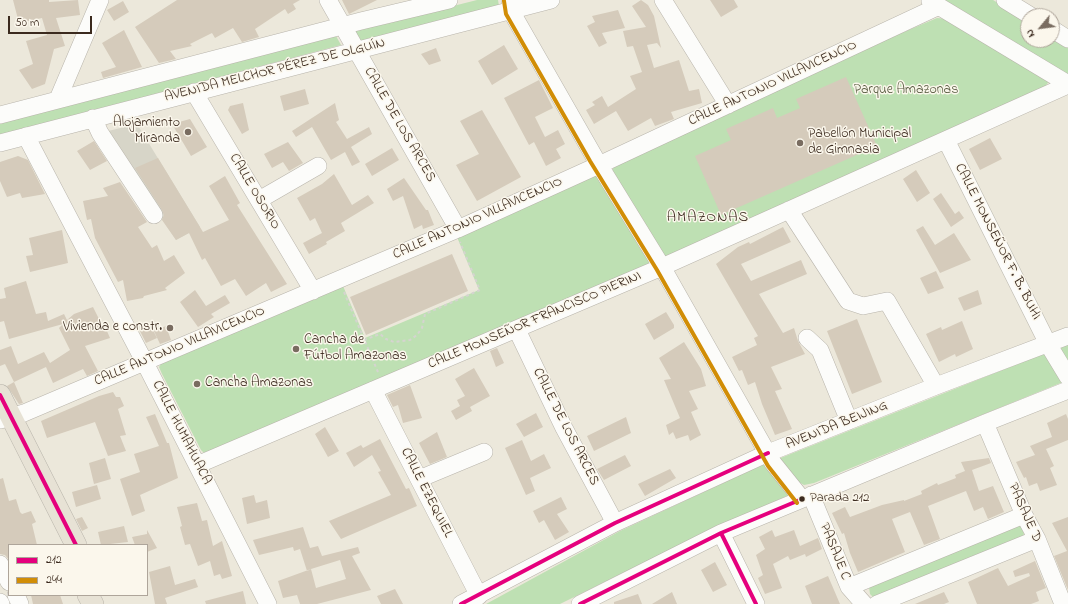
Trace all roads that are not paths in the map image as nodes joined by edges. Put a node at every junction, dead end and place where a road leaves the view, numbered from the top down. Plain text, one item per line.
1 (100, 0) edge
2 (328, 0) edge
3 (449, 0) edge
4 (551, 0) edge
5 (663, 0) edge
6 (1005, 0) edge
7 (421, 3) edge
8 (934, 3) edge
9 (510, 5) edge
10 (1020, 9) edge
11 (343, 25) junction
12 (356, 50) junction
13 (1068, 85) edge
14 (194, 92) junction
15 (58, 99) junction
16 (728, 105) junction
17 (0, 115) edge
18 (94, 118) junction
19 (26, 136) junction
20 (946, 140) junction
21 (0, 143) edge
22 (599, 165) junction
23 (318, 166) dead end
24 (259, 200) junction
25 (789, 210) junction
26 (154, 215) dead end
27 (458, 233) junction
28 (662, 267) junction
29 (313, 291) junction
30 (517, 330) junction
31 (1068, 336) edge
32 (807, 338) dead end
33 (1048, 344) junction
34 (144, 361) junction
35 (1068, 377) edge
36 (936, 386) junction
37 (373, 390) junction
38 (1068, 390) edge
39 (0, 395) edge
40 (4, 421) edge
41 (849, 421) junction
42 (985, 422) junction
43 (484, 452) dead end
44 (768, 453) junction
45 (197, 465) junction
46 (419, 479) junction
47 (807, 497) junction
48 (1024, 515) junction
49 (615, 523) junction
50 (721, 534) junction
51 (1037, 539) junction
52 (62, 544) edge
53 (75, 544) edge
54 (0, 564) edge
55 (8, 580) edge
56 (849, 587) junction
57 (479, 596) junction
58 (602, 599) edge
59 (268, 604) edge
60 (461, 604) edge
61 (580, 604) edge
62 (756, 604) edge
63 (864, 604) edge
64 (877, 604) edge
65 (1063, 604) edge

1 - 15 street
2 - 11 street, CALLE DE LOS ARCES
3 - 7 street, AVENIDA MELCHOR PÉREZ DE OLGUÍN
4 - 9 street, AVENIDA MELCHOR PÉREZ DE OLGUÍN
5 - 16 street
6 - 10 street
7 - 11 street, AVENIDA MELCHOR PÉREZ DE OLGUÍN
8 - 13 street
8 - 16 street, CALLE ANTONIO VILLAVICENCIO
9 - 12 street, AVENIDA MELCHOR PÉREZ DE OLGUÍN
9 - 22 street, PASAJE C
11 - 12 street, CALLE DE LOS ARCES
11 - 15 street, AVENIDA MELCHOR PÉREZ DE OLGUÍN
12 - 14 street, AVENIDA MELCHOR PÉREZ DE OLGUÍN
12 - 27 street, CALLE DE LOS ARCES
13 - 20 street, CALLE MONSEÑOR FRANCISCO PIERINI
14 - 18 street, AVENIDA MELCHOR PÉREZ DE OLGUÍN
14 - 24 street, CALLE OSORIO
15 - 17 street, AVENIDA MELCHOR PÉREZ DE OLGUÍN
16 - 22 street, CALLE ANTONIO VILLAVICENCIO
18 - 19 street, AVENIDA MELCHOR PÉREZ DE OLGUÍN
18 - 26 street
19 - 21 street, AVENIDA MELCHOR PÉREZ DE OLGUÍN
19 - 34 street, CALLE HUMAHUACA
20 - 25 street, CALLE MONSEÑOR FRANCISCO PIERINI
20 - 33 street, CALLE MONSEÑOR F. B. BUHI
22 - 27 street, CALLE ANTONIO VILLAVICENCIO
22 - 28 street, PASAJE C
23 - 24 street
24 - 29 street, CALLE OSORIO
25 - 28 street, CALLE MONSEÑOR FRANCISCO PIERINI
25 - 36 street
27 - 29 street, CALLE ANTONIO VILLAVICENCIO
28 - 30 street, CALLE MONSEÑOR FRANCISCO PIERINI
28 - 44 street, PASAJE C
29 - 34 street, CALLE ANTONIO VILLAVICENCIO
30 - 37 street, CALLE MONSEÑOR FRANCISCO PIERINI
30 - 49 street, CALLE DE LOS ARCES
31 - 33 street, AVENIDA BEIJING
32 - 41 street
33 - 35 street, CALLE MONSEÑOR F. B. BUHI
33 - 36 street, AVENIDA BEIJING
34 - 40 street, CALLE ANTONIO VILLAVICENCIO
34 - 45 street, CALLE HUMAHUACA
36 - 41 street, AVENIDA BEIJING
37 - 45 street, CALLE MONSEÑOR FRANCISCO PIERINI
37 - 46 street, CALLE EZEQUIEL
38 - 42 street
39 - 40 main road
40 - 52 main road
40 - 53 main road
41 - 44 street, AVENIDA BEIJING
42 - 47 street
42 - 48 street, PASAJE D
43 - 46 street
44 - 47 street, PASAJE C
44 - 49 street, AVENIDA BEIJING
45 - 59 street, CALLE HUMAHUACA
46 - 57 street, CALLE EZEQUIEL
47 - 50 street
47 - 56 street, PASAJE C
48 - 51 street, PASAJE D
48 - 56 street
49 - 57 street, AVENIDA BEIJING
50 - 58 street
50 - 62 street
51 - 64 street
51 - 65 street, PASAJE D
54 - 55 street
56 - 63 street, PASAJE C
57 - 60 street, AVENIDA BEIJING
58 - 61 street

